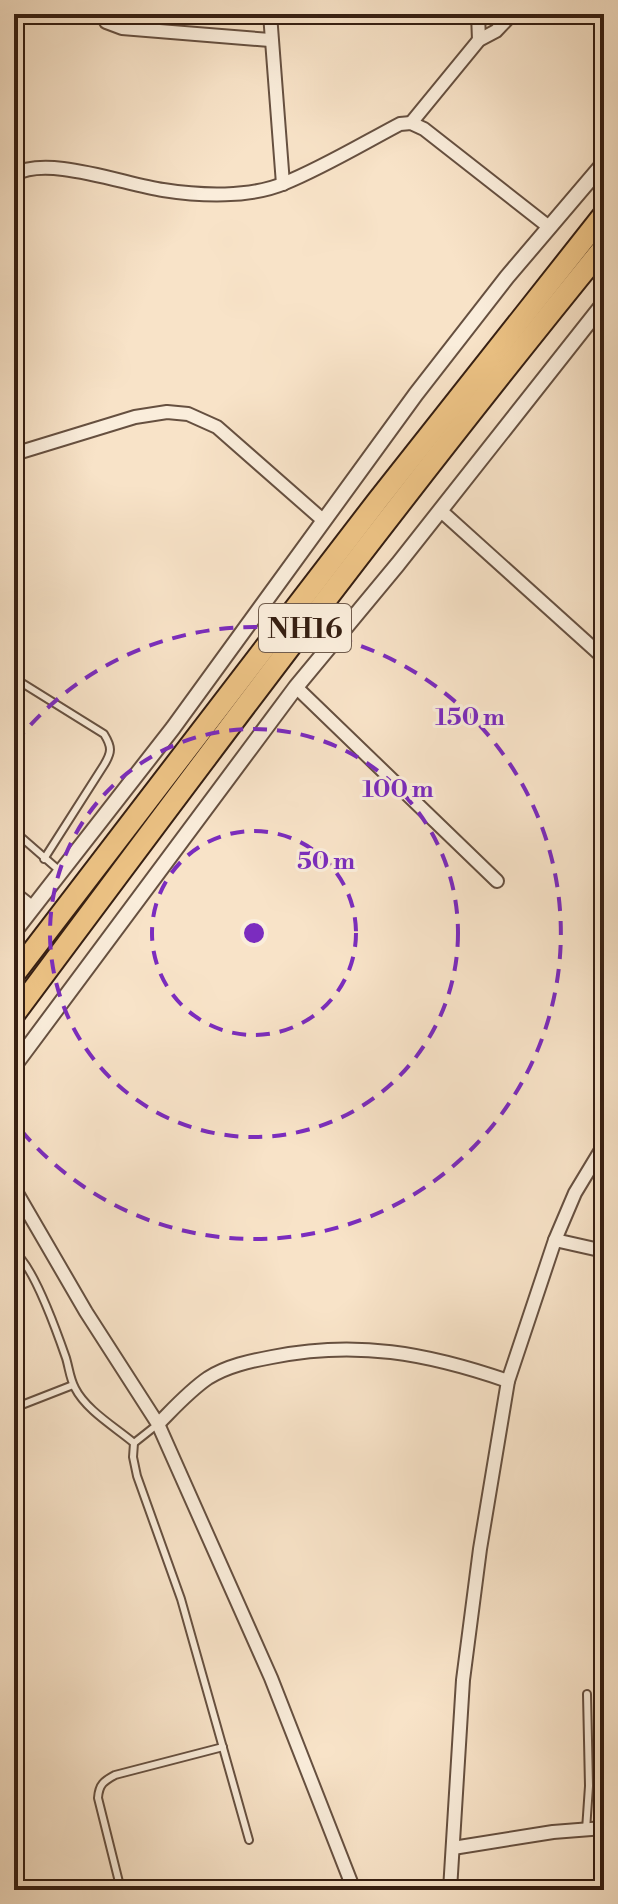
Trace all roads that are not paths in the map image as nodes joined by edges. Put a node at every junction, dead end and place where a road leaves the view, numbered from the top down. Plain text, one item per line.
1 (103, 14) edge
2 (270, 14) edge
3 (478, 14) edge
4 (512, 14) edge
5 (270, 40) junction
6 (479, 40) junction
7 (411, 123) junction
8 (604, 163) edge
9 (15, 173) edge
10 (283, 184) junction
11 (604, 214) edge
12 (549, 227) junction
13 (604, 247) edge
14 (602, 307) edge
15 (14, 454) edge
16 (440, 510) junction
17 (324, 521) junction
18 (604, 658) edge
19 (14, 678) edge
20 (296, 687) junction
21 (14, 831) edge
22 (44, 859) junction
23 (61, 872) junction
24 (497, 881) dead end
25 (14, 893) edge
26 (33, 908) junction
27 (14, 932) edge
28 (14, 975) edge
29 (14, 1015) edge
30 (14, 1066) edge
31 (604, 1145) edge
32 (14, 1188) edge
33 (555, 1240) junction
34 (604, 1251) edge
35 (14, 1252) edge
36 (508, 1381) junction
37 (73, 1385) junction
38 (14, 1408) edge
39 (158, 1424) junction
40 (134, 1443) junction
41 (587, 1694) dead end
42 (223, 1747) junction
43 (604, 1828) edge
44 (586, 1830) junction
45 (249, 1840) dead end
46 (453, 1848) junction
47 (121, 1890) edge
48 (354, 1890) edge
49 (450, 1890) edge

1 - 5 street
2 - 5 street
3 - 6 street
4 - 6 street
5 - 10 street
6 - 7 street
7 - 10 street
7 - 12 street
8 - 12 street
9 - 10 street
11 - 28 highway, NH16
12 - 17 street
13 - 29 highway, NH16
14 - 16 street
15 - 17 street
16 - 18 street
16 - 20 street
17 - 23 street
19 - 22 lane
20 - 24 street
20 - 30 street
21 - 22 lane
22 - 23 lane
23 - 26 street
25 - 26 street
26 - 27 street
31 - 33 street
32 - 39 street
33 - 34 street
33 - 36 street
35 - 37 lane
36 - 39 street
36 - 46 street
37 - 38 lane
37 - 40 lane
39 - 40 lane
39 - 48 street
40 - 42 lane
41 - 44 lane
42 - 45 lane
42 - 47 lane
43 - 44 street
44 - 46 street
46 - 49 street

